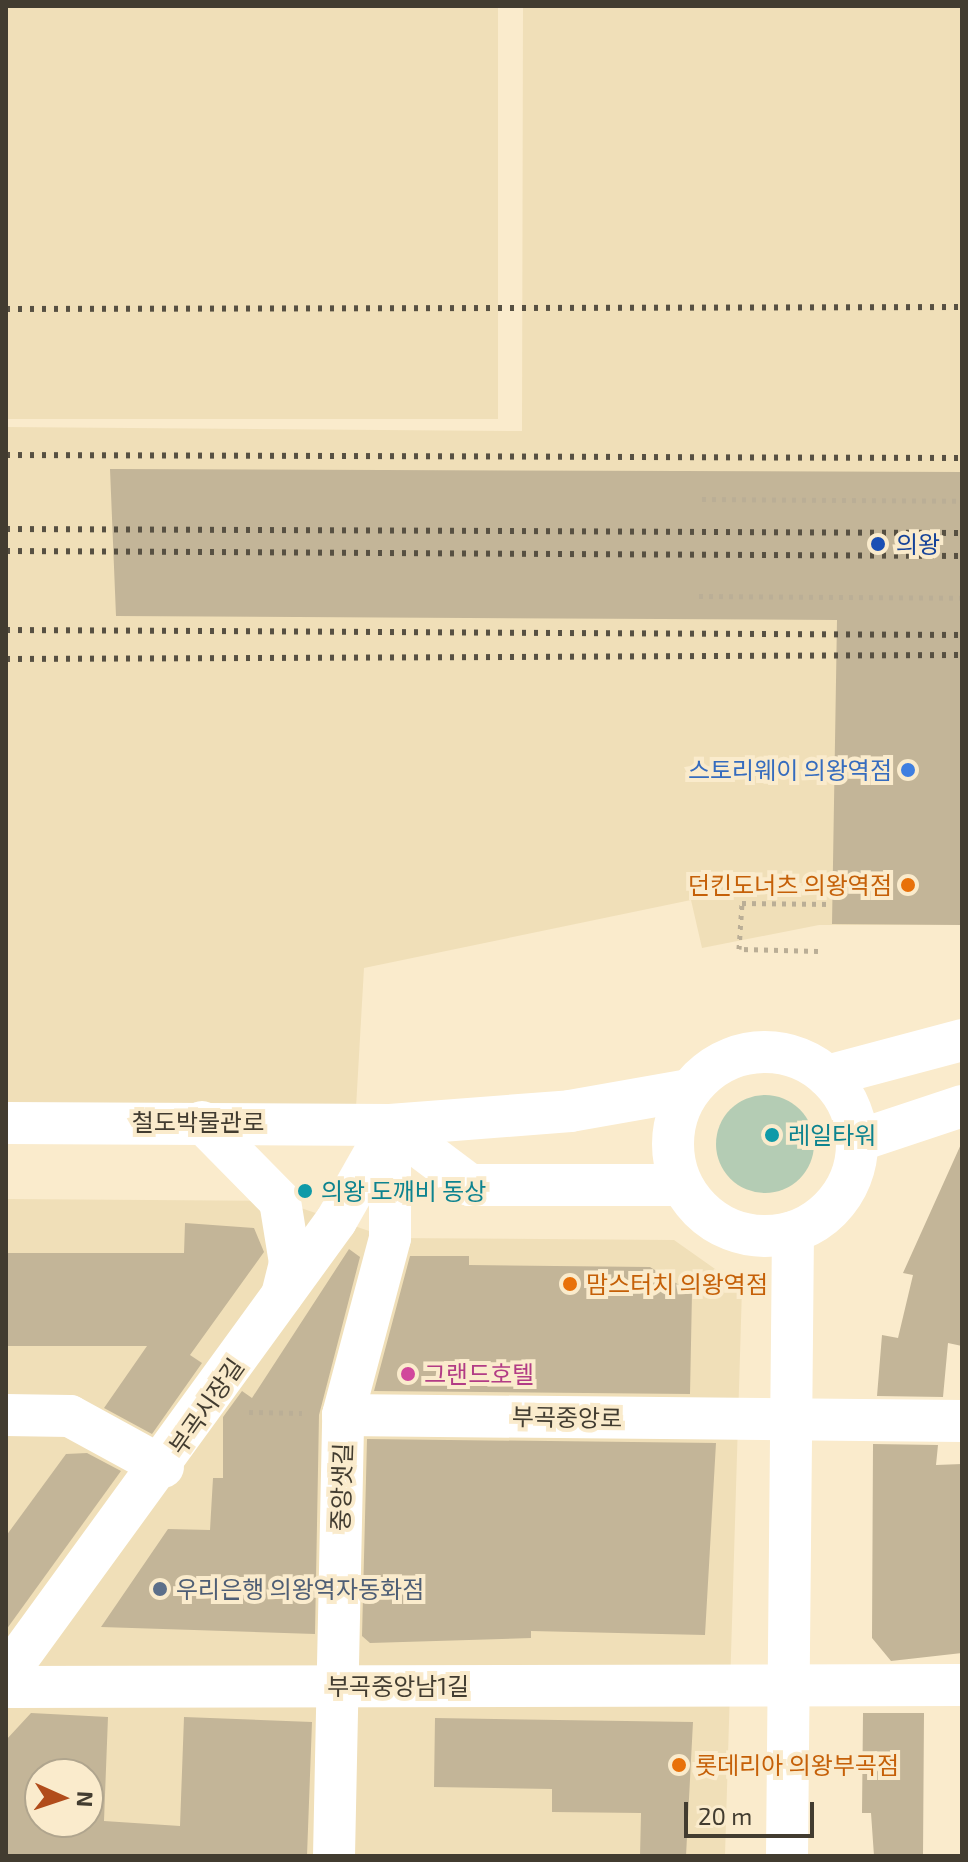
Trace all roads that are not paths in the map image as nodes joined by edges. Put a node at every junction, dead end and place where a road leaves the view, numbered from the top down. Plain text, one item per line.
1 (962, 1040) edge
2 (827, 1076) junction
3 (689, 1090) junction
4 (962, 1106) edge
5 (202, 1122) junction
6 (6, 1123) edge
7 (390, 1125) junction
8 (857, 1141) junction
9 (681, 1185) junction
10 (793, 1232) junction
11 (281, 1298) junction
12 (6, 1415) edge
13 (343, 1415) junction
14 (791, 1420) junction
15 (962, 1421) edge
16 (163, 1467) junction
17 (6, 1675) edge
18 (789, 1684) junction
19 (962, 1685) edge
20 (334, 1686) junction
21 (6, 1687) edge
22 (334, 1856) edge
23 (787, 1856) edge

1 - 2 street
2 - 3 street
2 - 8 street
3 - 7 street, 철도박물관로
3 - 9 street
4 - 8 street
5 - 6 street, 철도박물관로
5 - 7 street, 철도박물관로
5 - 11 street
7 - 9 street
7 - 11 street, 부곡시장길
7 - 13 street, 중앙샛길
8 - 10 street
9 - 10 street
10 - 14 street
11 - 16 street, 부곡시장길
12 - 16 street
13 - 14 street, 부곡중앙로
13 - 20 street, 중앙샛길
14 - 15 street, 부곡중앙로
14 - 18 street
16 - 17 street, 부곡시장길
18 - 19 street, 부곡중앙남1길
18 - 20 street, 부곡중앙남1길
18 - 23 street
20 - 21 street, 부곡중앙남1길
20 - 22 street, 중앙샛길

